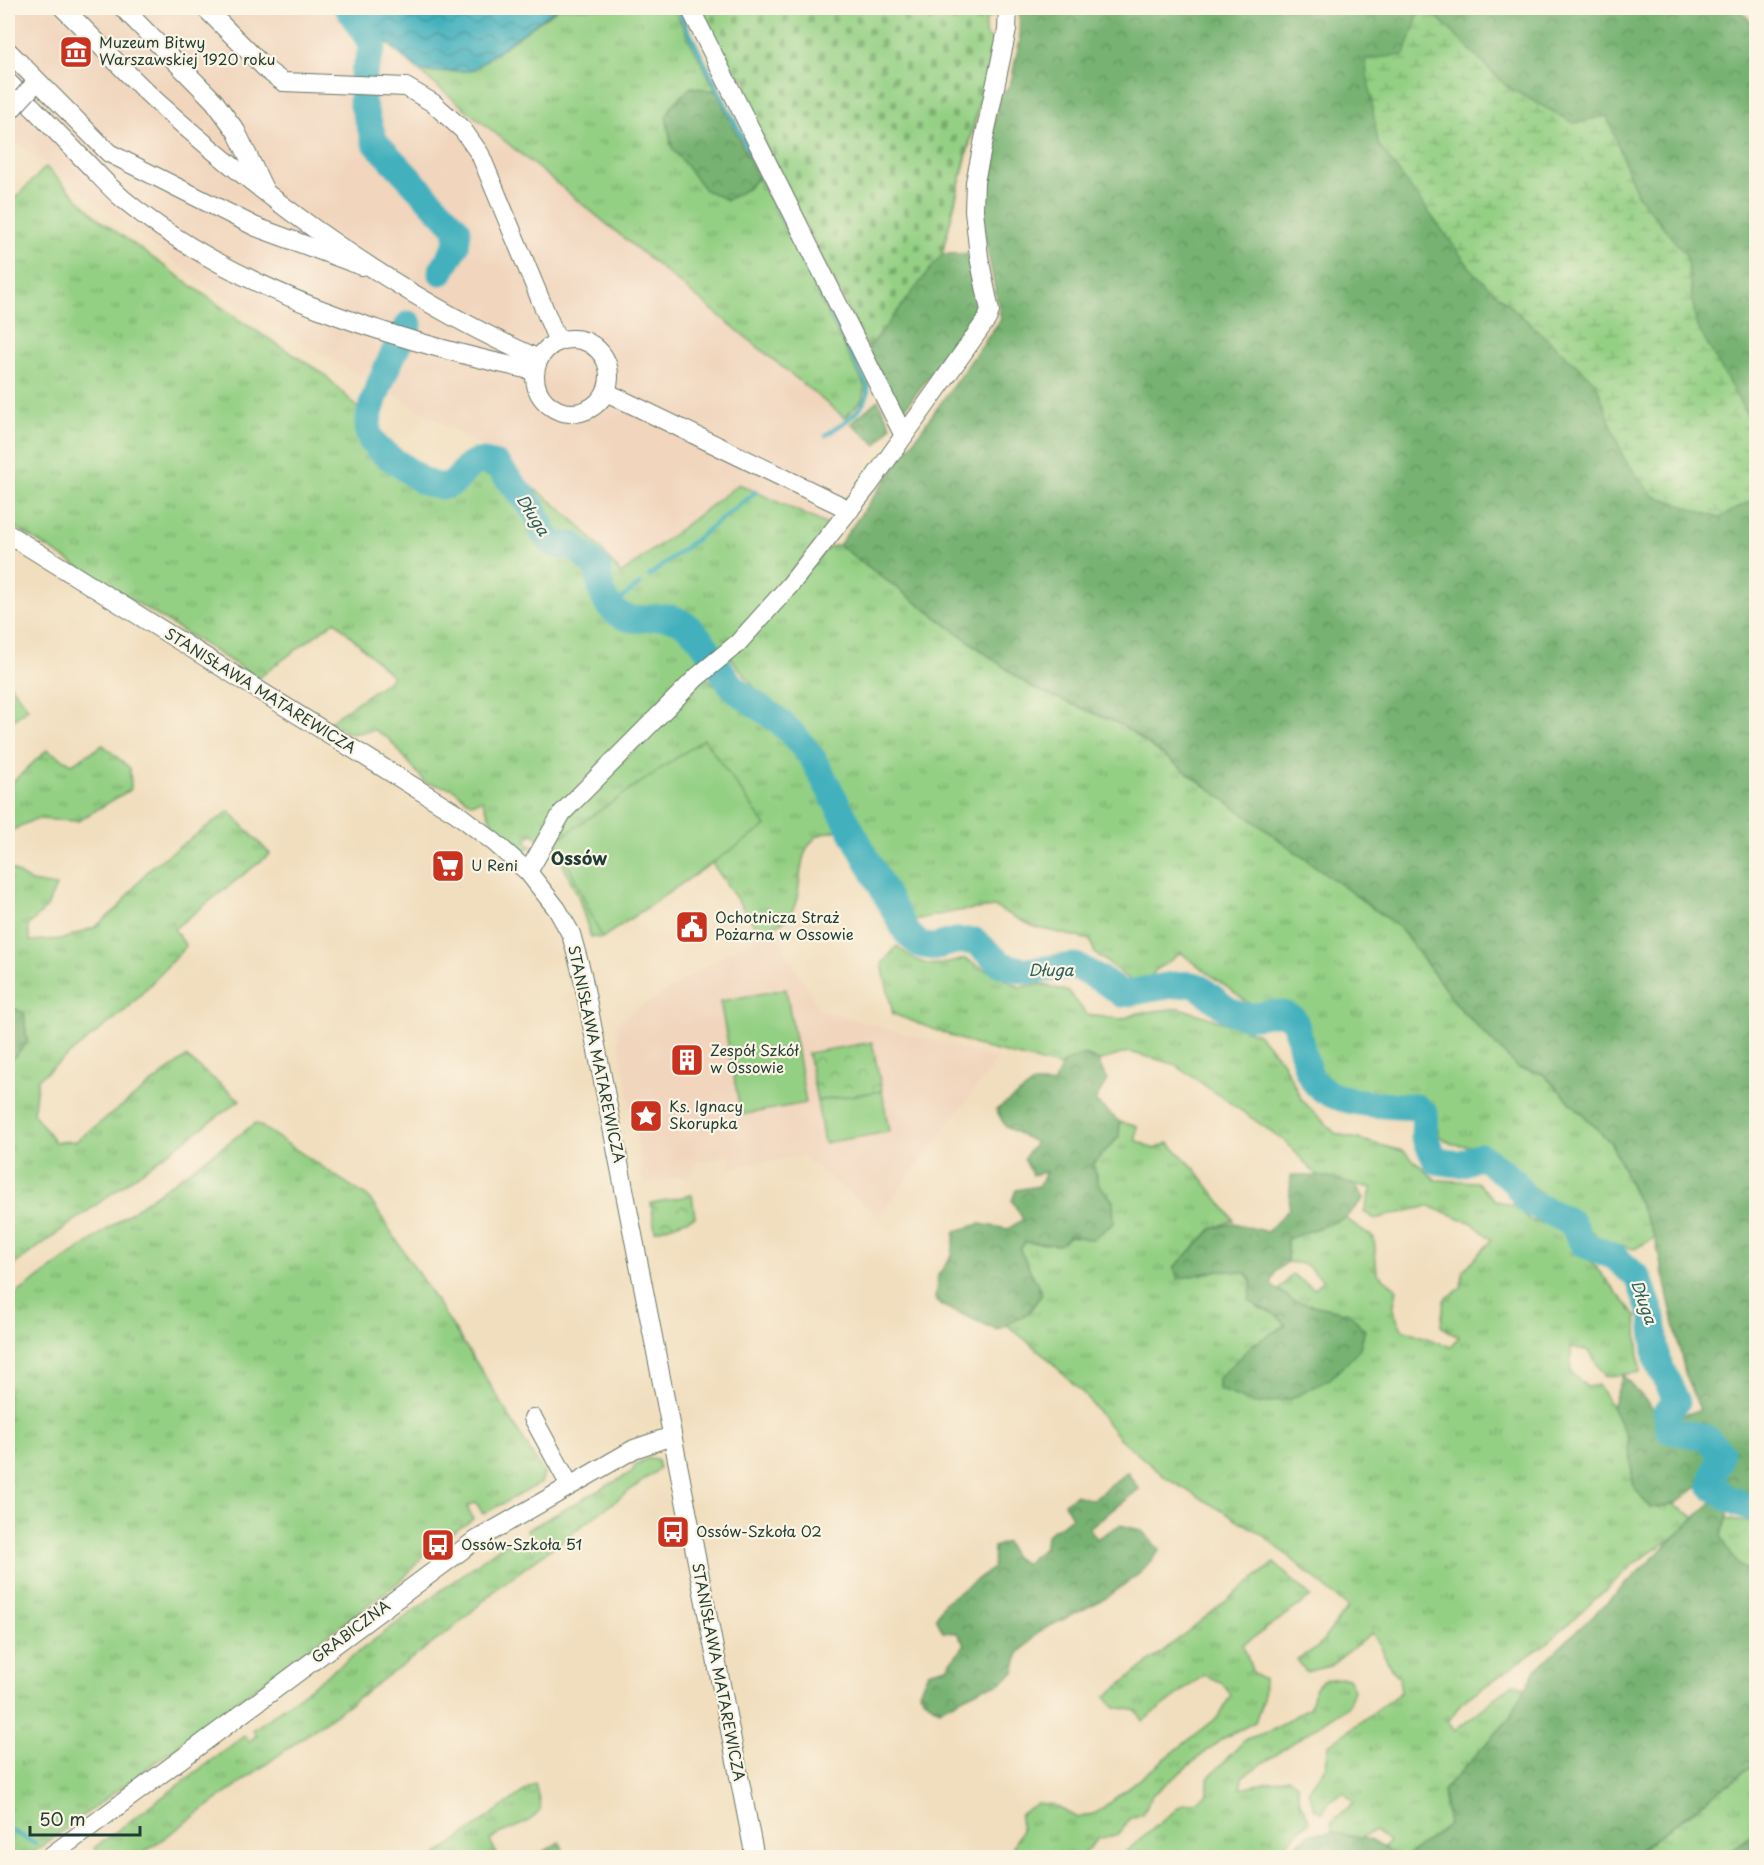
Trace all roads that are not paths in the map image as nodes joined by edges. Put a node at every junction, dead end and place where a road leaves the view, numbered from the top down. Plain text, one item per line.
1 (63, 8) edge
2 (123, 8) edge
3 (205, 8) edge
4 (690, 8) edge
5 (1008, 8) edge
6 (8, 51) edge
7 (8, 82) edge
8 (35, 85) junction
9 (8, 113) edge
10 (265, 190) junction
11 (379, 270) junction
12 (558, 342) junction
13 (537, 365) junction
14 (606, 393) junction
15 (903, 435) junction
16 (850, 510) junction
17 (8, 534) edge
18 (528, 872) junction
19 (533, 1418) dead end
20 (672, 1436) junction
21 (569, 1484) junction
22 (48, 1857) edge
23 (755, 1857) edge

1 - 10 street
2 - 10 street
3 - 12 street
4 - 15 street
5 - 15 street
6 - 8 street
7 - 13 street
8 - 9 street, bridge
8 - 11 street
10 - 11 street
11 - 13 street
12 - 13 street
12 - 14 street
13 - 14 street
14 - 16 street
15 - 16 street
16 - 18 street
17 - 18 street, STANISŁAWA MATAREWICZA
18 - 20 street, STANISŁAWA MATAREWICZA
19 - 21 street
20 - 21 street, GRABICZNA
20 - 23 street, STANISŁAWA MATAREWICZA
21 - 22 street, GRABICZNA

